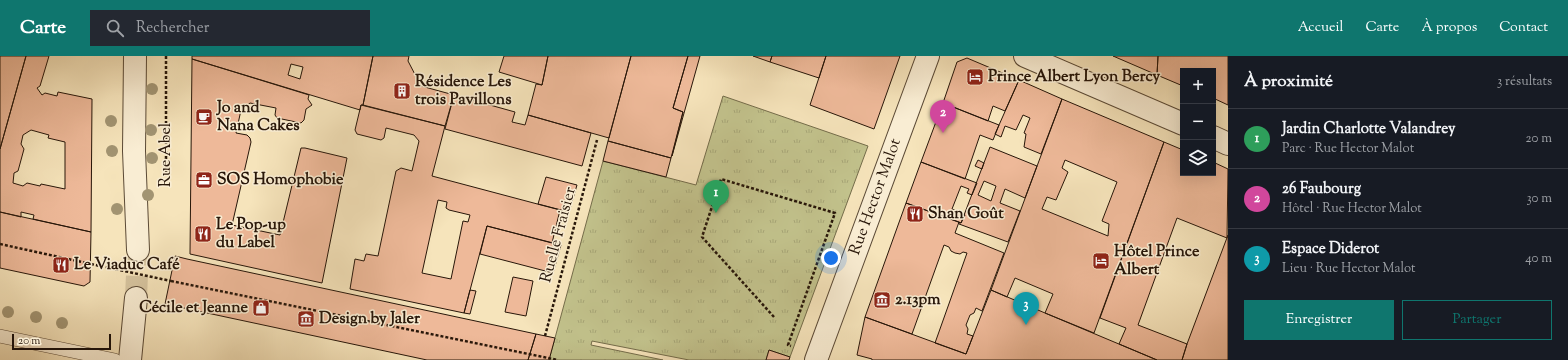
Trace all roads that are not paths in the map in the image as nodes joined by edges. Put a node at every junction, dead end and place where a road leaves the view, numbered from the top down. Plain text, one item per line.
1 (135, 56) edge
2 (928, 56) edge
3 (1025, 56) edge
4 (1180, 123) edge
5 (1216, 138) edge
6 (1228, 144) edge
7 (138, 250) tunnel mouth
8 (136, 298) tunnel mouth
9 (0, 336) edge
10 (115, 360) edge
11 (130, 360) edge
12 (816, 360) edge

1 - 7 street, Rue Abel
2 - 12 street, Rue Hector Malot
3 - 4 street
5 - 6 street
8 - 11 street
9 - 10 lane

